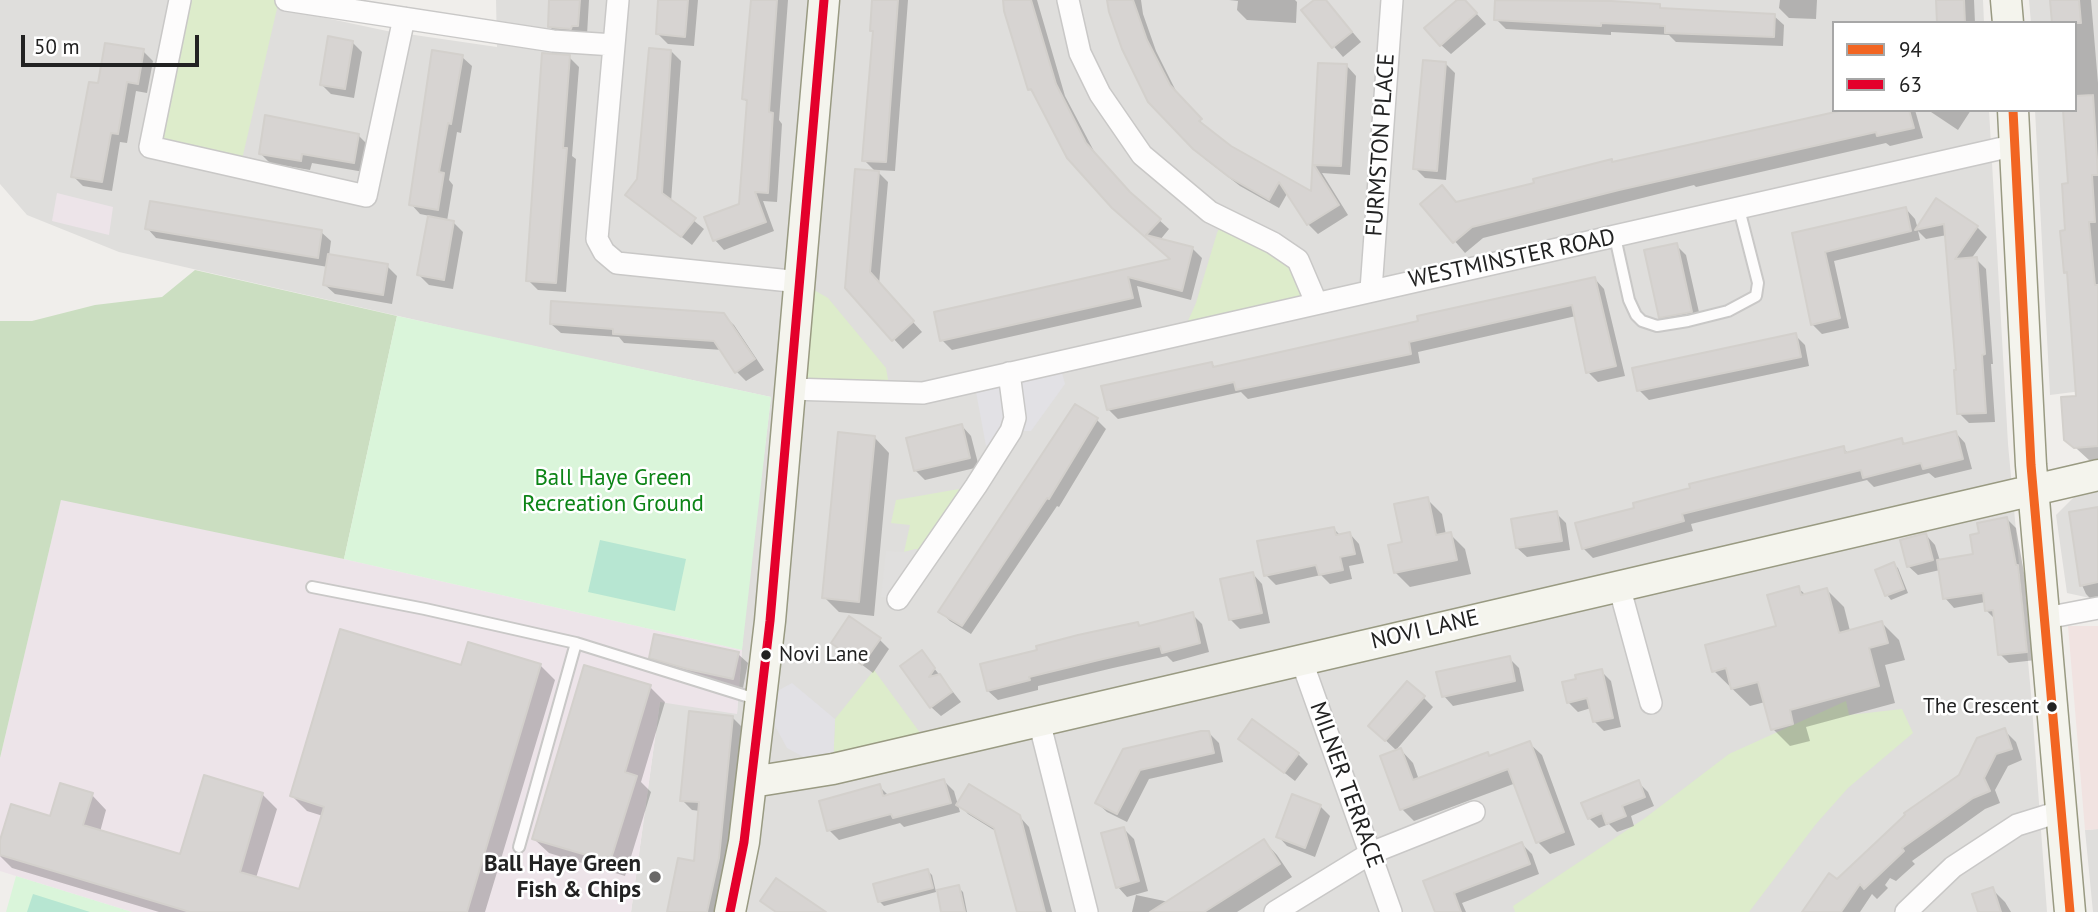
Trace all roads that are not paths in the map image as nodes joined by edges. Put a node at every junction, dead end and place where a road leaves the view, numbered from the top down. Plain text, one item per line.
1 (180, 0) edge
2 (286, 0) edge
3 (618, 0) edge
4 (824, 0) edge
5 (1068, 0) edge
6 (1392, 0) edge
7 (2006, 0) edge
8 (404, 18) junction
9 (2007, 21) edge
10 (614, 45) junction
11 (2013, 112) edge
12 (2016, 145) junction
13 (1739, 209) junction
14 (1615, 237) junction
15 (800, 282) junction
16 (1371, 290) junction
17 (1316, 302) junction
18 (1009, 373) junction
19 (790, 389) junction
20 (2098, 475) edge
21 (2035, 488) junction
22 (1619, 586) junction
23 (312, 587) dead end
24 (898, 599) dead end
25 (2098, 608) edge
26 (2046, 618) junction
27 (576, 643) junction
28 (1301, 659) junction
29 (761, 701) junction
30 (1651, 704) dead end
31 (1039, 721) junction
32 (752, 782) junction
33 (2062, 811) junction
34 (1474, 812) dead end
35 (519, 848) dead end
36 (1371, 853) junction
37 (730, 912) edge
38 (1087, 912) edge
39 (1275, 912) edge
40 (1391, 912) edge
41 (1906, 912) edge
42 (2070, 912) edge

1 - 8 street
2 - 8 street
3 - 10 street
4 - 15 street
5 - 17 street
6 - 16 street, FURMSTON PLACE
7 - 9 street
8 - 10 street
10 - 15 street
11 - 12 street
12 - 13 street, WESTMINSTER ROAD
12 - 21 street
13 - 14 street, WESTMINSTER ROAD
13 - 14 lane
14 - 16 street, WESTMINSTER ROAD
15 - 19 street
16 - 17 street, WESTMINSTER ROAD
17 - 18 street, WESTMINSTER ROAD
18 - 19 street, WESTMINSTER ROAD
18 - 24 street
19 - 29 street
20 - 21 street, NOVI LANE
21 - 22 street, NOVI LANE
21 - 26 street
22 - 28 street, NOVI LANE
22 - 30 street
23 - 27 lane
25 - 26 street
26 - 33 street
27 - 29 lane
27 - 35 lane
28 - 31 street, NOVI LANE
28 - 36 street, MILNER TERRACE
29 - 32 street
31 - 32 street, NOVI LANE
31 - 38 street
32 - 37 street
33 - 41 street
33 - 42 street
34 - 36 street
36 - 39 street
36 - 40 street, MILNER TERRACE

